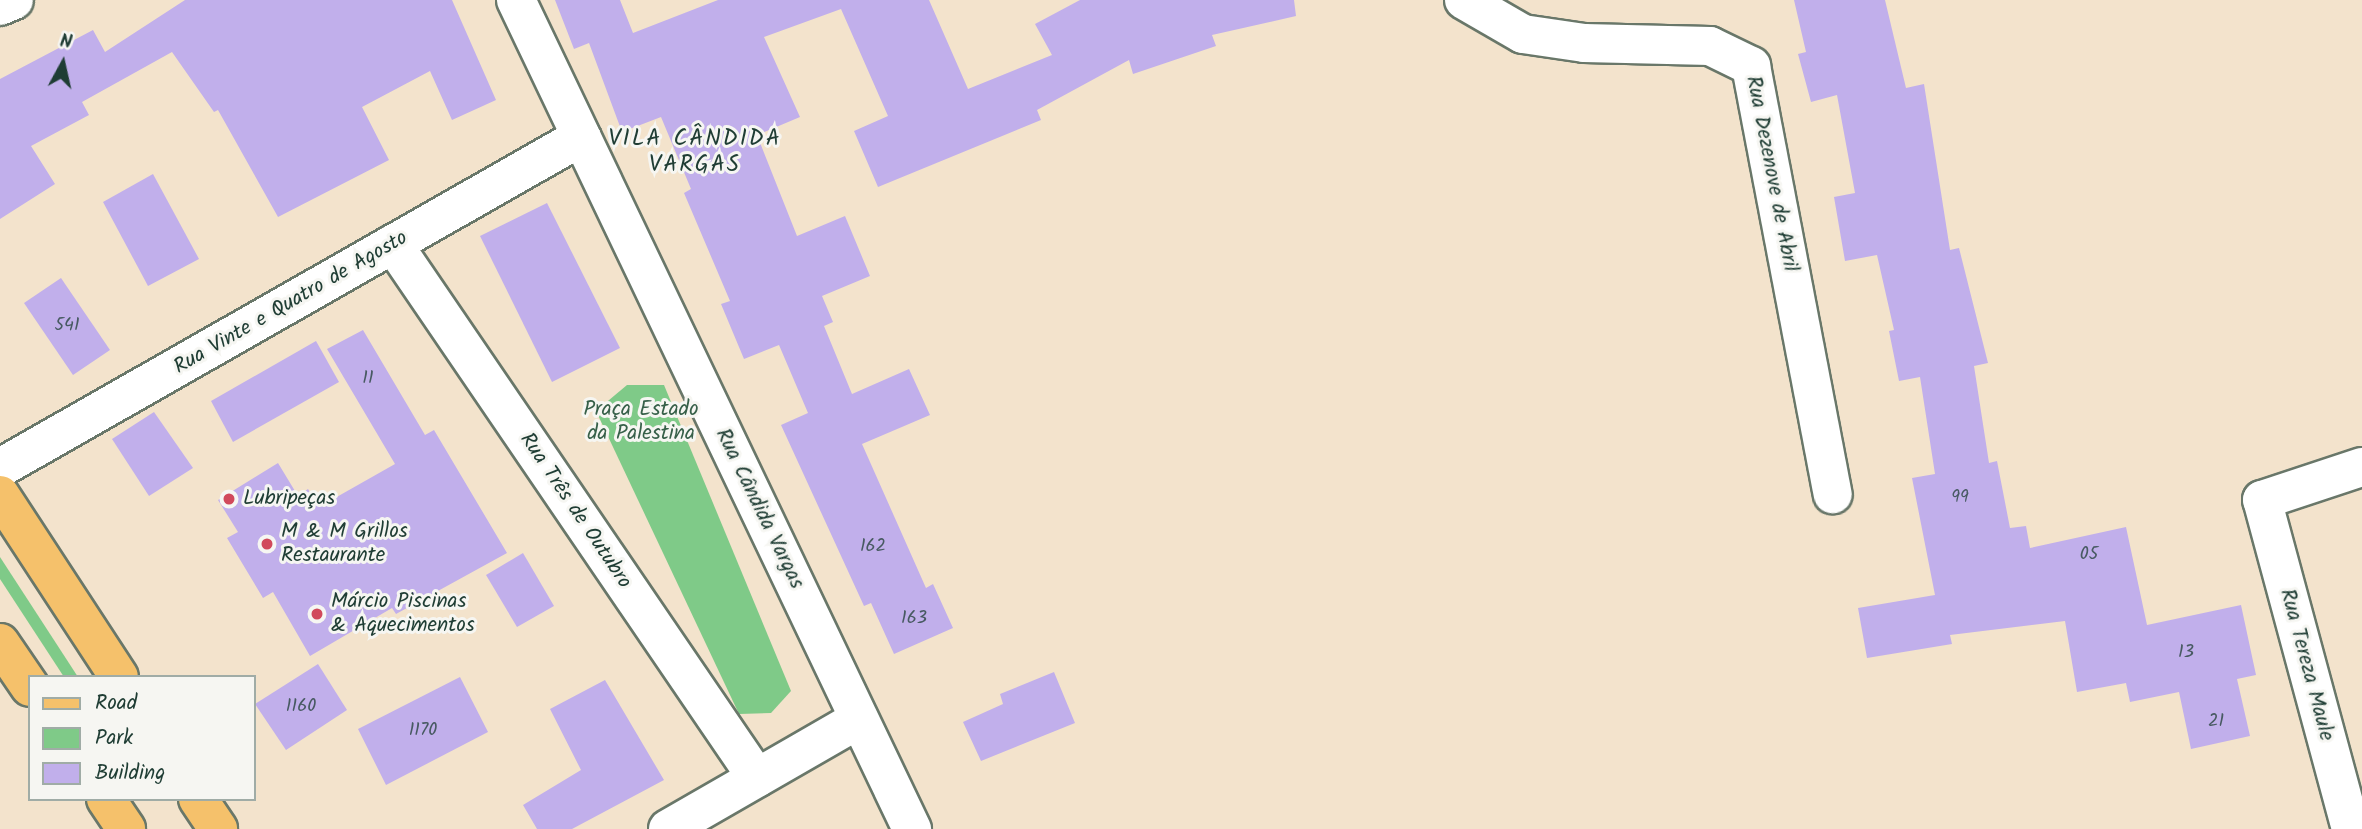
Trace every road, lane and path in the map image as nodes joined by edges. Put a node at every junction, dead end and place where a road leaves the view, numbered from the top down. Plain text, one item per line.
1 (14, 0) edge
2 (516, 0) edge
3 (1464, 0) edge
4 (0, 6) edge
5 (581, 137) junction
6 (393, 244) junction
7 (2362, 467) edge
8 (0, 468) edge
9 (1833, 494) dead end
10 (0, 495) edge
11 (0, 643) edge
12 (117, 675) edge
13 (28, 684) edge
14 (859, 719) junction
15 (757, 778) junction
16 (107, 801) edge
17 (2354, 823) edge
18 (126, 829) edge
19 (668, 829) edge
20 (912, 829) edge

1 - 4 street
2 - 5 street, Rua Cândida Vargas
3 - 9 street, Rua Dezenove de Abril
5 - 6 street, Rua Vinte e Quatro de Agosto
5 - 14 street, Rua Cândida Vargas
6 - 8 street, Rua Vinte e Quatro de Agosto
6 - 15 street, Rua Três de Outubro
7 - 17 street, Rua Tereza Maule
10 - 12 main road
11 - 13 main road
14 - 15 street
14 - 20 street, Rua Cândida Vargas
15 - 19 street
16 - 18 main road

